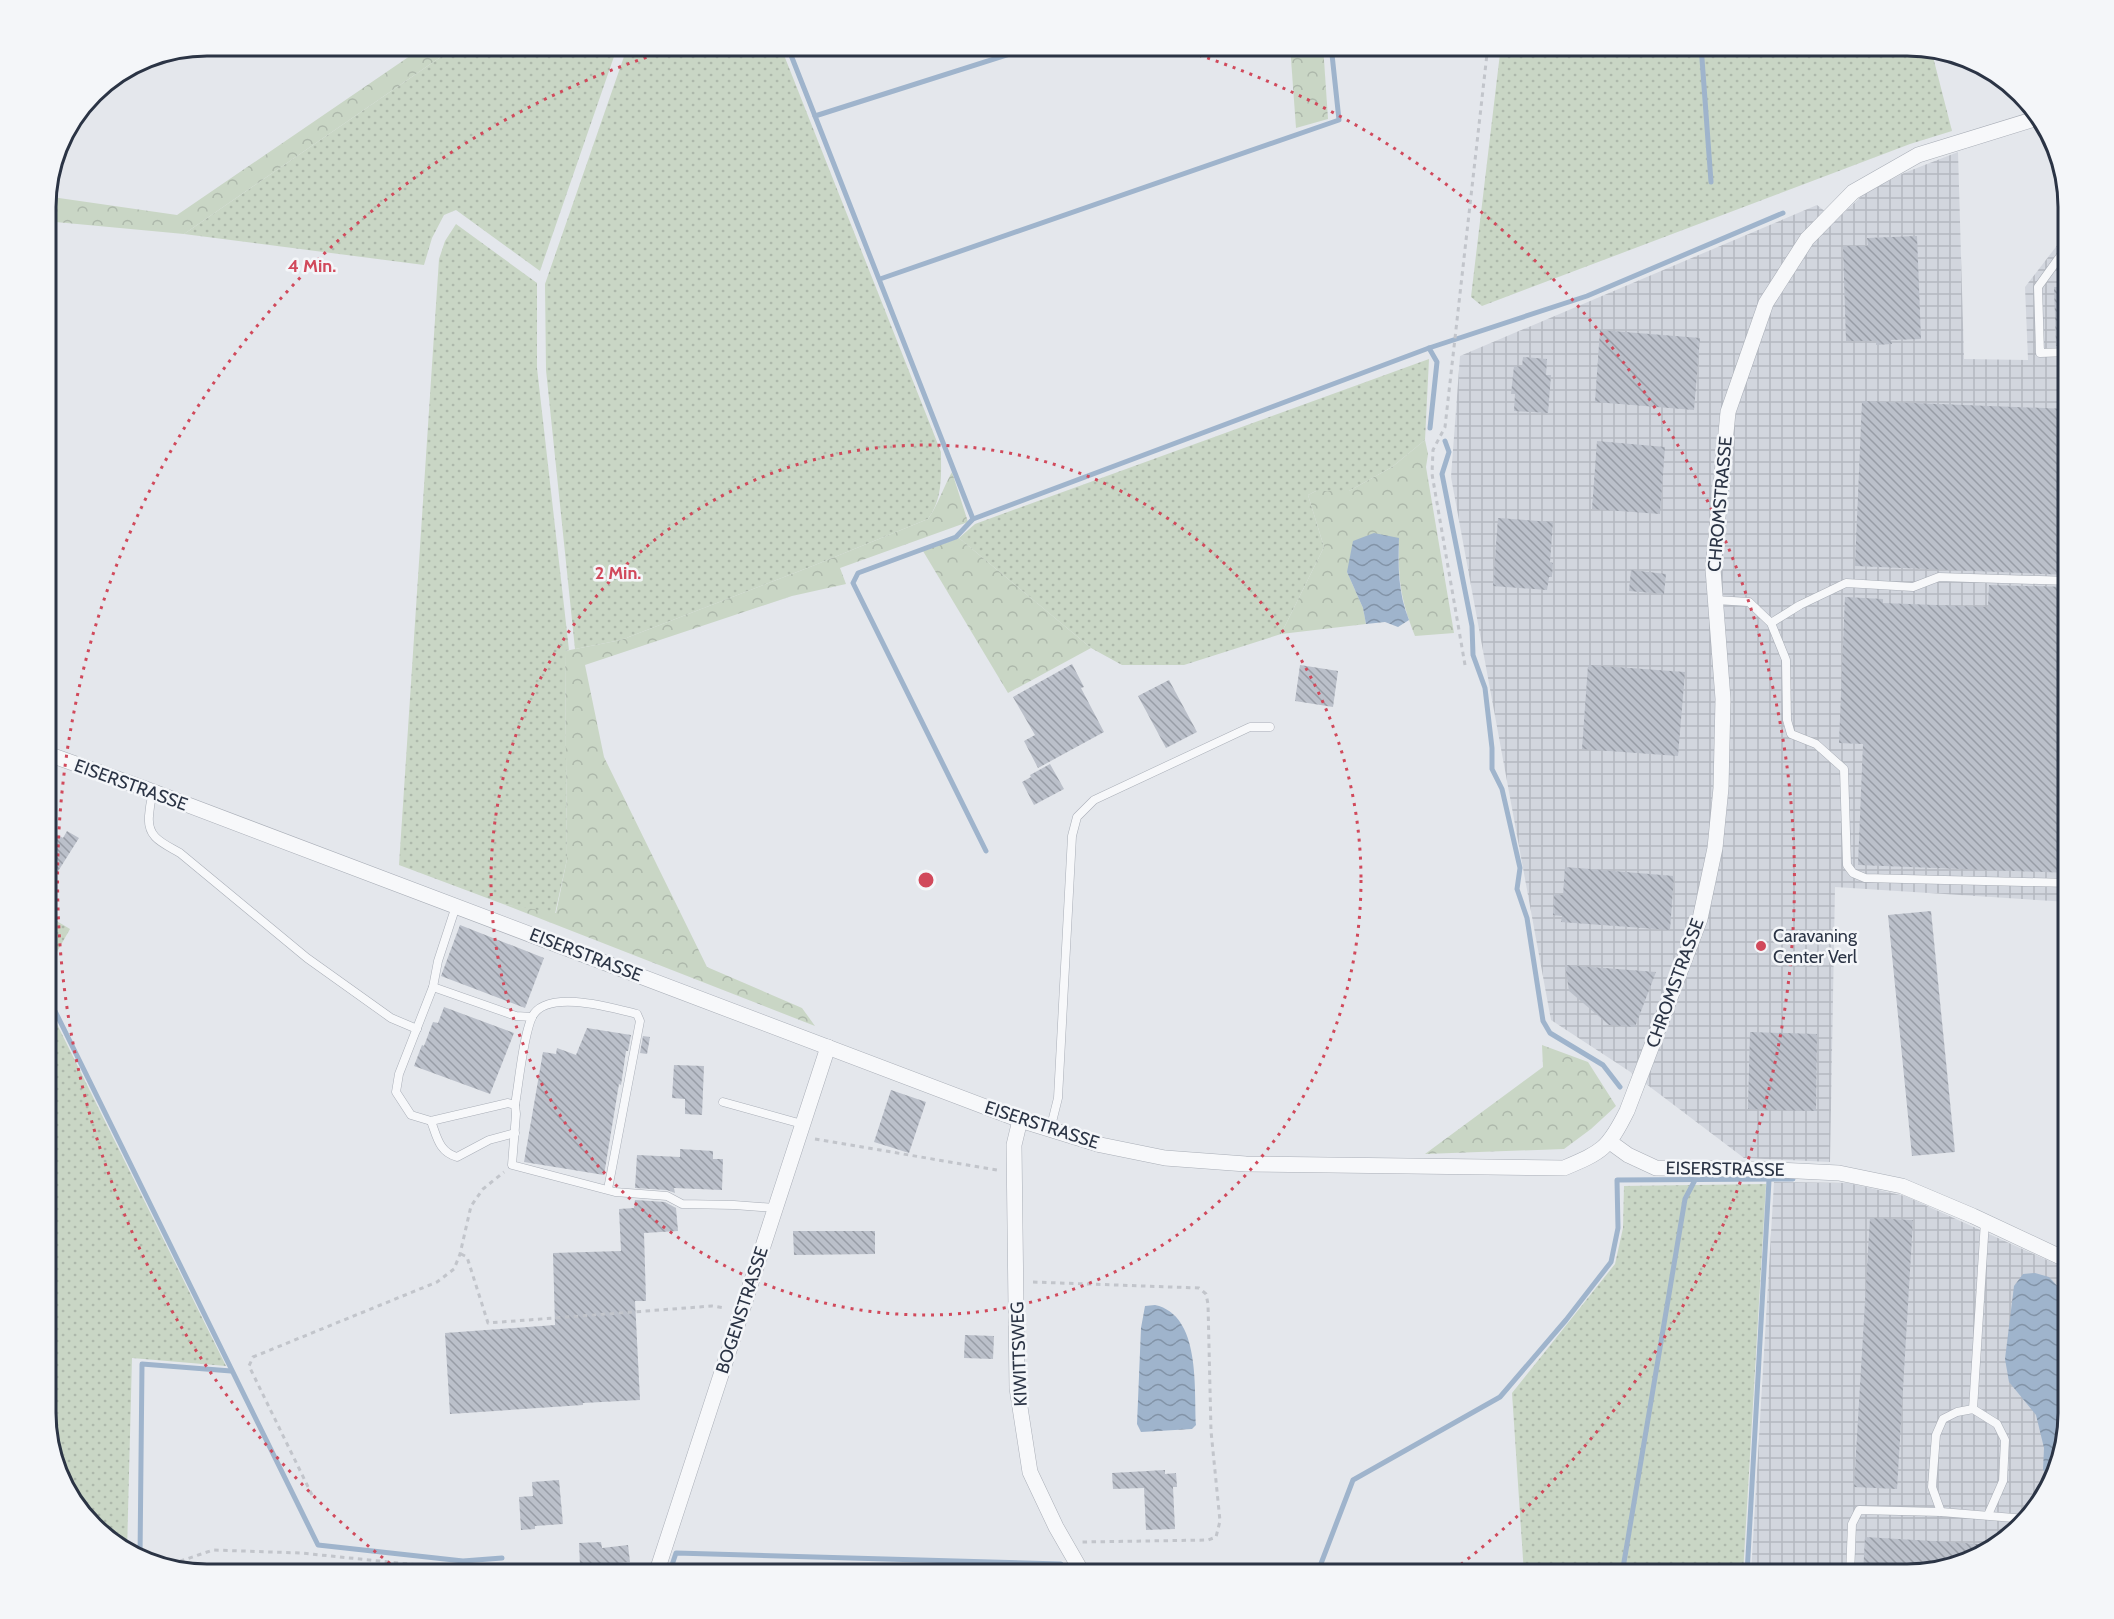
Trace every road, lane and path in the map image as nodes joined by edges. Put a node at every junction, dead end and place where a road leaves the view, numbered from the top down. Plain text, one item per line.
1 (1487, 56) edge
2 (2031, 120) edge
3 (2058, 259) edge
4 (2058, 352) edge
5 (2058, 581) edge
6 (1715, 600) junction
7 (1771, 622) junction
8 (1465, 664) dead end
9 (1270, 727) dead end
10 (56, 757) edge
11 (154, 792) junction
12 (2058, 884) edge
13 (456, 906) junction
14 (433, 987) junction
15 (532, 1017) junction
16 (417, 1029) junction
17 (828, 1047) junction
18 (723, 1102) dead end
19 (515, 1105) junction
20 (1020, 1120) junction
21 (431, 1121) junction
22 (800, 1130) junction
23 (1050, 1131) junction
24 (515, 1133) junction
25 (1610, 1142) junction
26 (512, 1165) junction
27 (1014, 1173) junction
28 (608, 1190) junction
29 (775, 1208) junction
30 (1985, 1221) junction
31 (460, 1254) junction
32 (2058, 1256) edge
33 (1016, 1281) junction
34 (742, 1312) junction
35 (1973, 1409) junction
36 (312, 1496) dead end
37 (1941, 1512) junction
38 (1988, 1515) junction
39 (2015, 1518) edge
40 (1067, 1546) junction
41 (179, 1561) edge
42 (408, 1564) edge
43 (660, 1564) edge
44 (1077, 1564) edge
45 (1850, 1564) edge

1 - 8 path
2 - 6 street, CHROMSTRASSE
3 - 4 lane
5 - 7 lane
6 - 7 lane
6 - 25 street, CHROMSTRASSE
7 - 12 lane
9 - 23 lane
10 - 11 street, EISERSTRASSE
11 - 13 street, EISERSTRASSE
11 - 16 lane
13 - 14 lane
13 - 17 street, EISERSTRASSE
14 - 15 lane
14 - 16 lane
15 - 19 lane
15 - 28 lane
16 - 21 lane
17 - 20 street, EISERSTRASSE
17 - 22 street, BOGENSTRASSE
18 - 22 lane
19 - 21 lane
19 - 24 lane
20 - 23 street, EISERSTRASSE
20 - 27 street, KIWITTSWEG
21 - 24 lane
22 - 27 path
22 - 29 street, BOGENSTRASSE
23 - 25 street, EISERSTRASSE
24 - 26 lane
25 - 30 street, EISERSTRASSE
26 - 28 lane
26 - 31 path
27 - 33 street, KIWITTSWEG
28 - 29 lane
29 - 34 street, BOGENSTRASSE
30 - 32 street, EISERSTRASSE
30 - 35 lane
31 - 34 path
31 - 36 path
33 - 40 street, KIWITTSWEG
33 - 40 path
34 - 43 street, BOGENSTRASSE
35 - 37 lane
35 - 38 lane
37 - 38 lane
37 - 45 lane
38 - 39 lane
40 - 44 street, KIWITTSWEG
41 - 42 path

